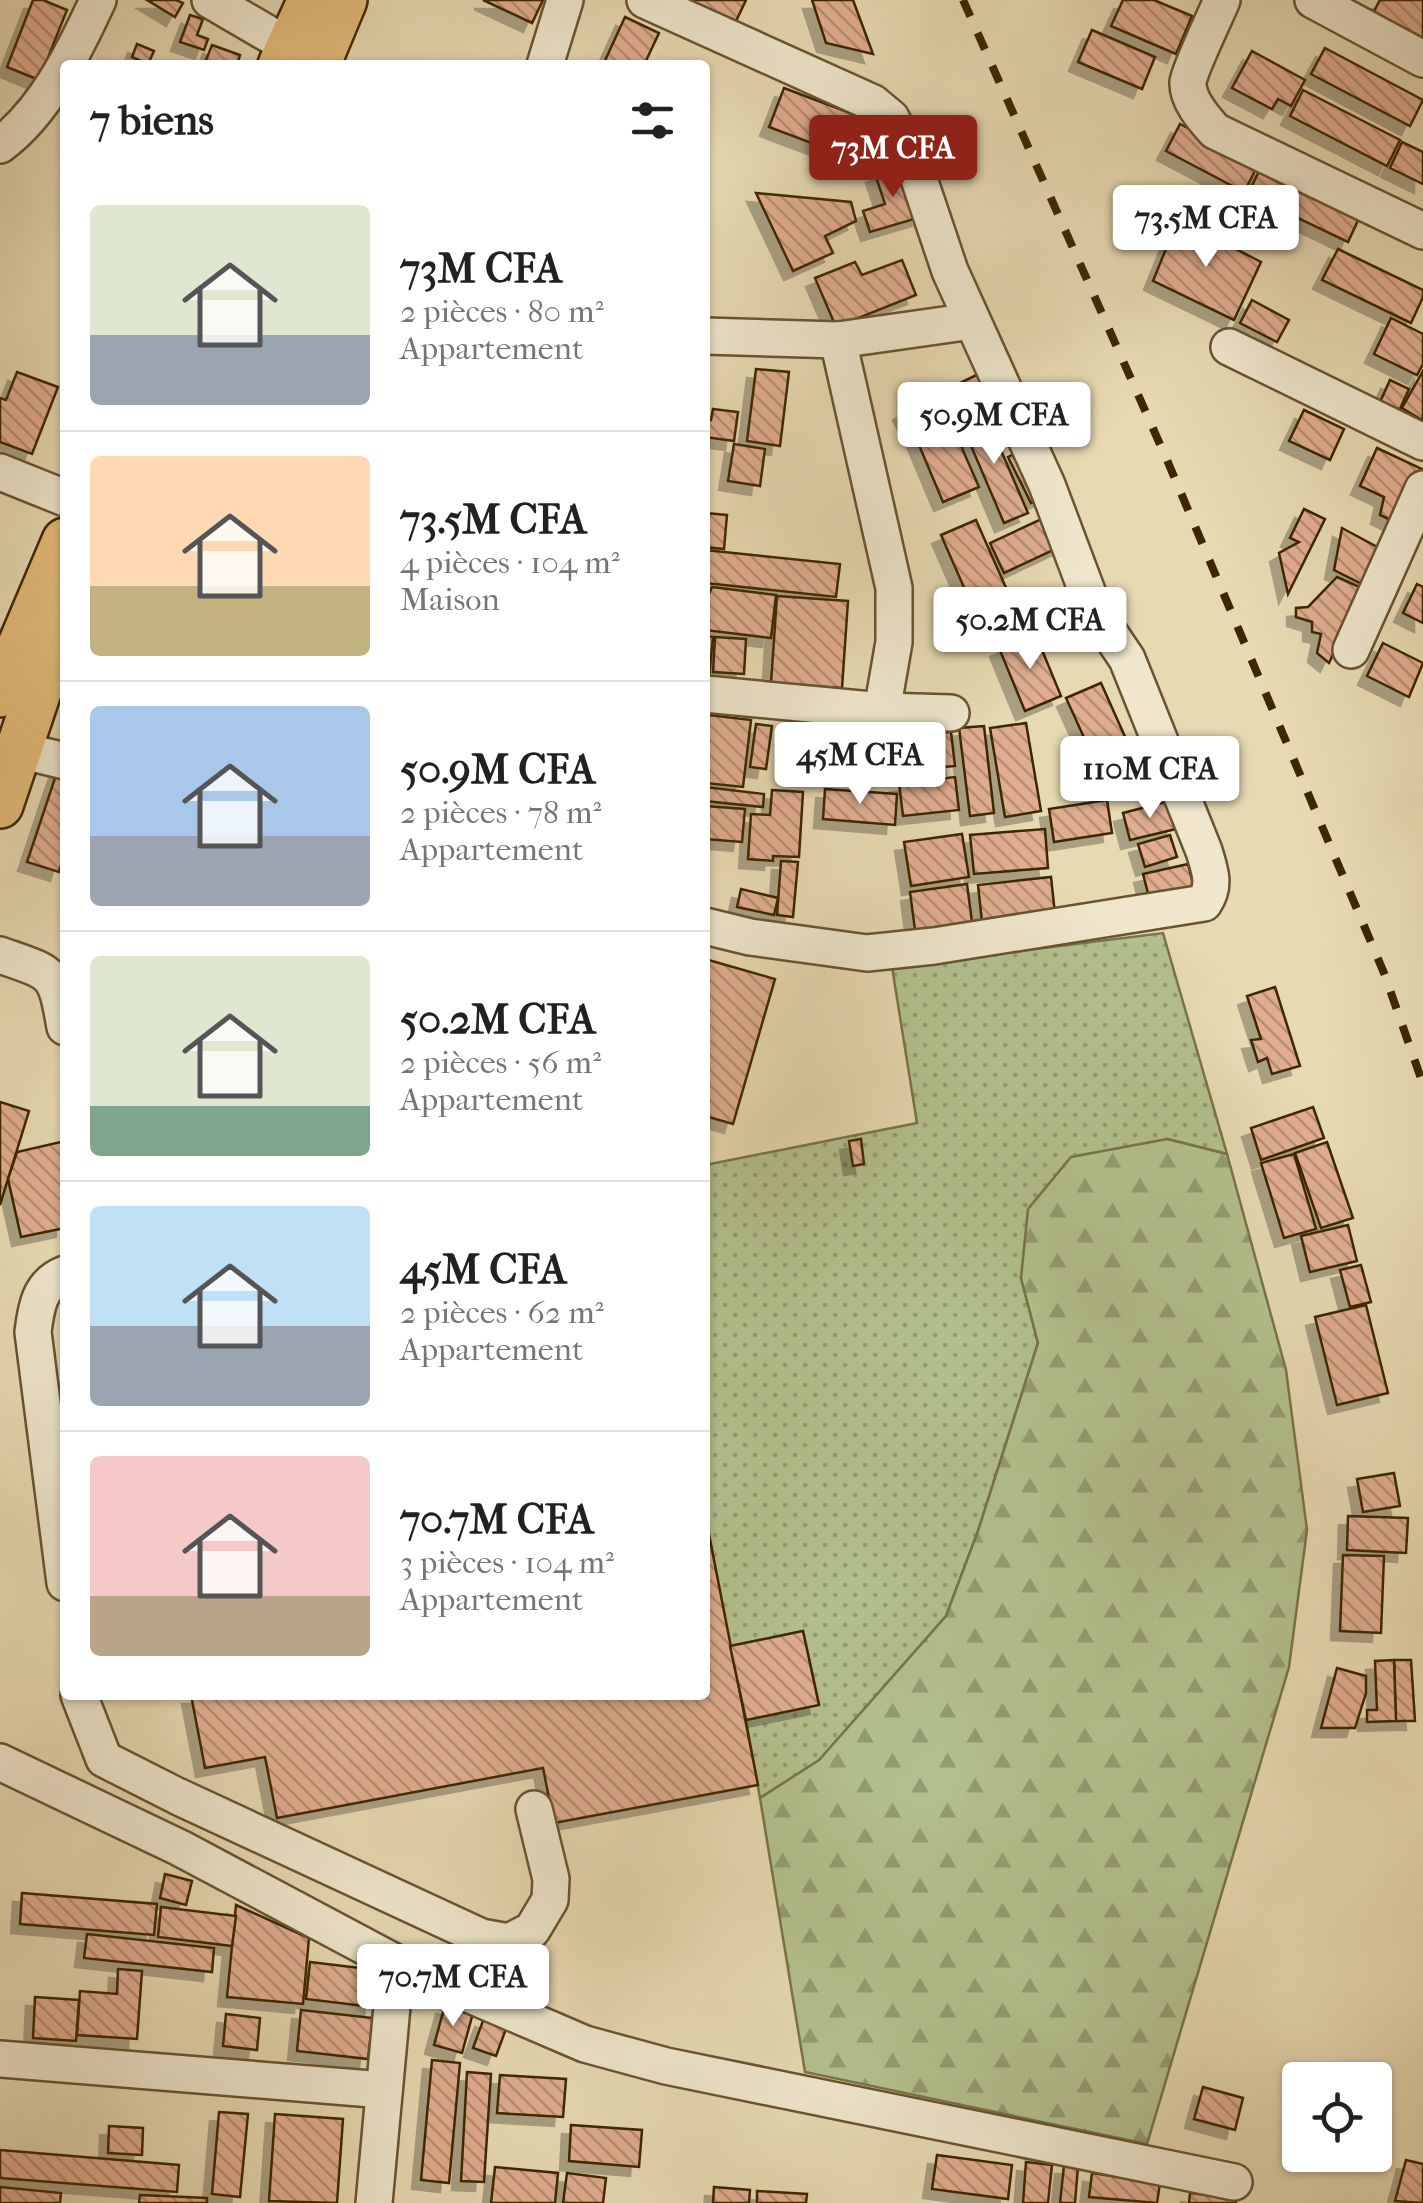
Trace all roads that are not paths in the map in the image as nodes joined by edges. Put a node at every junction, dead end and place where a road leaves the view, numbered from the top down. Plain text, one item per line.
1 (98, 0) edge
2 (210, 0) edge
3 (311, 0) edge
4 (344, 0) edge
5 (565, 0) edge
6 (645, 0) edge
7 (1222, 0) edge
8 (1314, 0) edge
9 (296, 59) edge
10 (66, 60) edge
11 (546, 60) edge
12 (1423, 60) edge
13 (60, 70) edge
14 (0, 145) edge
15 (1423, 230) edge
16 (972, 320) junction
17 (710, 336) edge
18 (838, 340) junction
19 (1229, 347) dead end
20 (1423, 442) edge
21 (0, 472) edge
22 (1423, 489) edge
23 (60, 496) edge
24 (60, 553) edge
25 (60, 636) edge
26 (1352, 650) dead end
27 (0, 694) edge
28 (710, 694) edge
29 (882, 711) junction
30 (951, 713) dead end
31 (19, 750) junction
32 (60, 760) edge
33 (0, 805) edge
34 (710, 927) edge
35 (0, 954) edge
36 (60, 1001) edge
37 (60, 1276) edge
38 (60, 1544) edge
39 (81, 1700) edge
40 (0, 1762) edge
41 (534, 1809) dead end
42 (396, 1964) junction
43 (0, 2059) edge
44 (384, 2090) junction
45 (1234, 2182) dead end
46 (374, 2203) edge

1 - 10 street
2 - 9 street
3 - 9 main road
4 - 9 main road
5 - 11 street
6 - 16 street
7 - 15 street
8 - 12 street
13 - 14 street
16 - 18 street
16 - 34 street
17 - 18 street
18 - 29 street
19 - 20 street
21 - 23 street
22 - 26 street
24 - 27 main road
25 - 31 main road
28 - 29 street
29 - 30 street
31 - 32 street
31 - 33 main road
35 - 36 street
37 - 38 street
39 - 41 street
40 - 42 street
42 - 44 street
42 - 45 street
43 - 44 street
44 - 46 street

